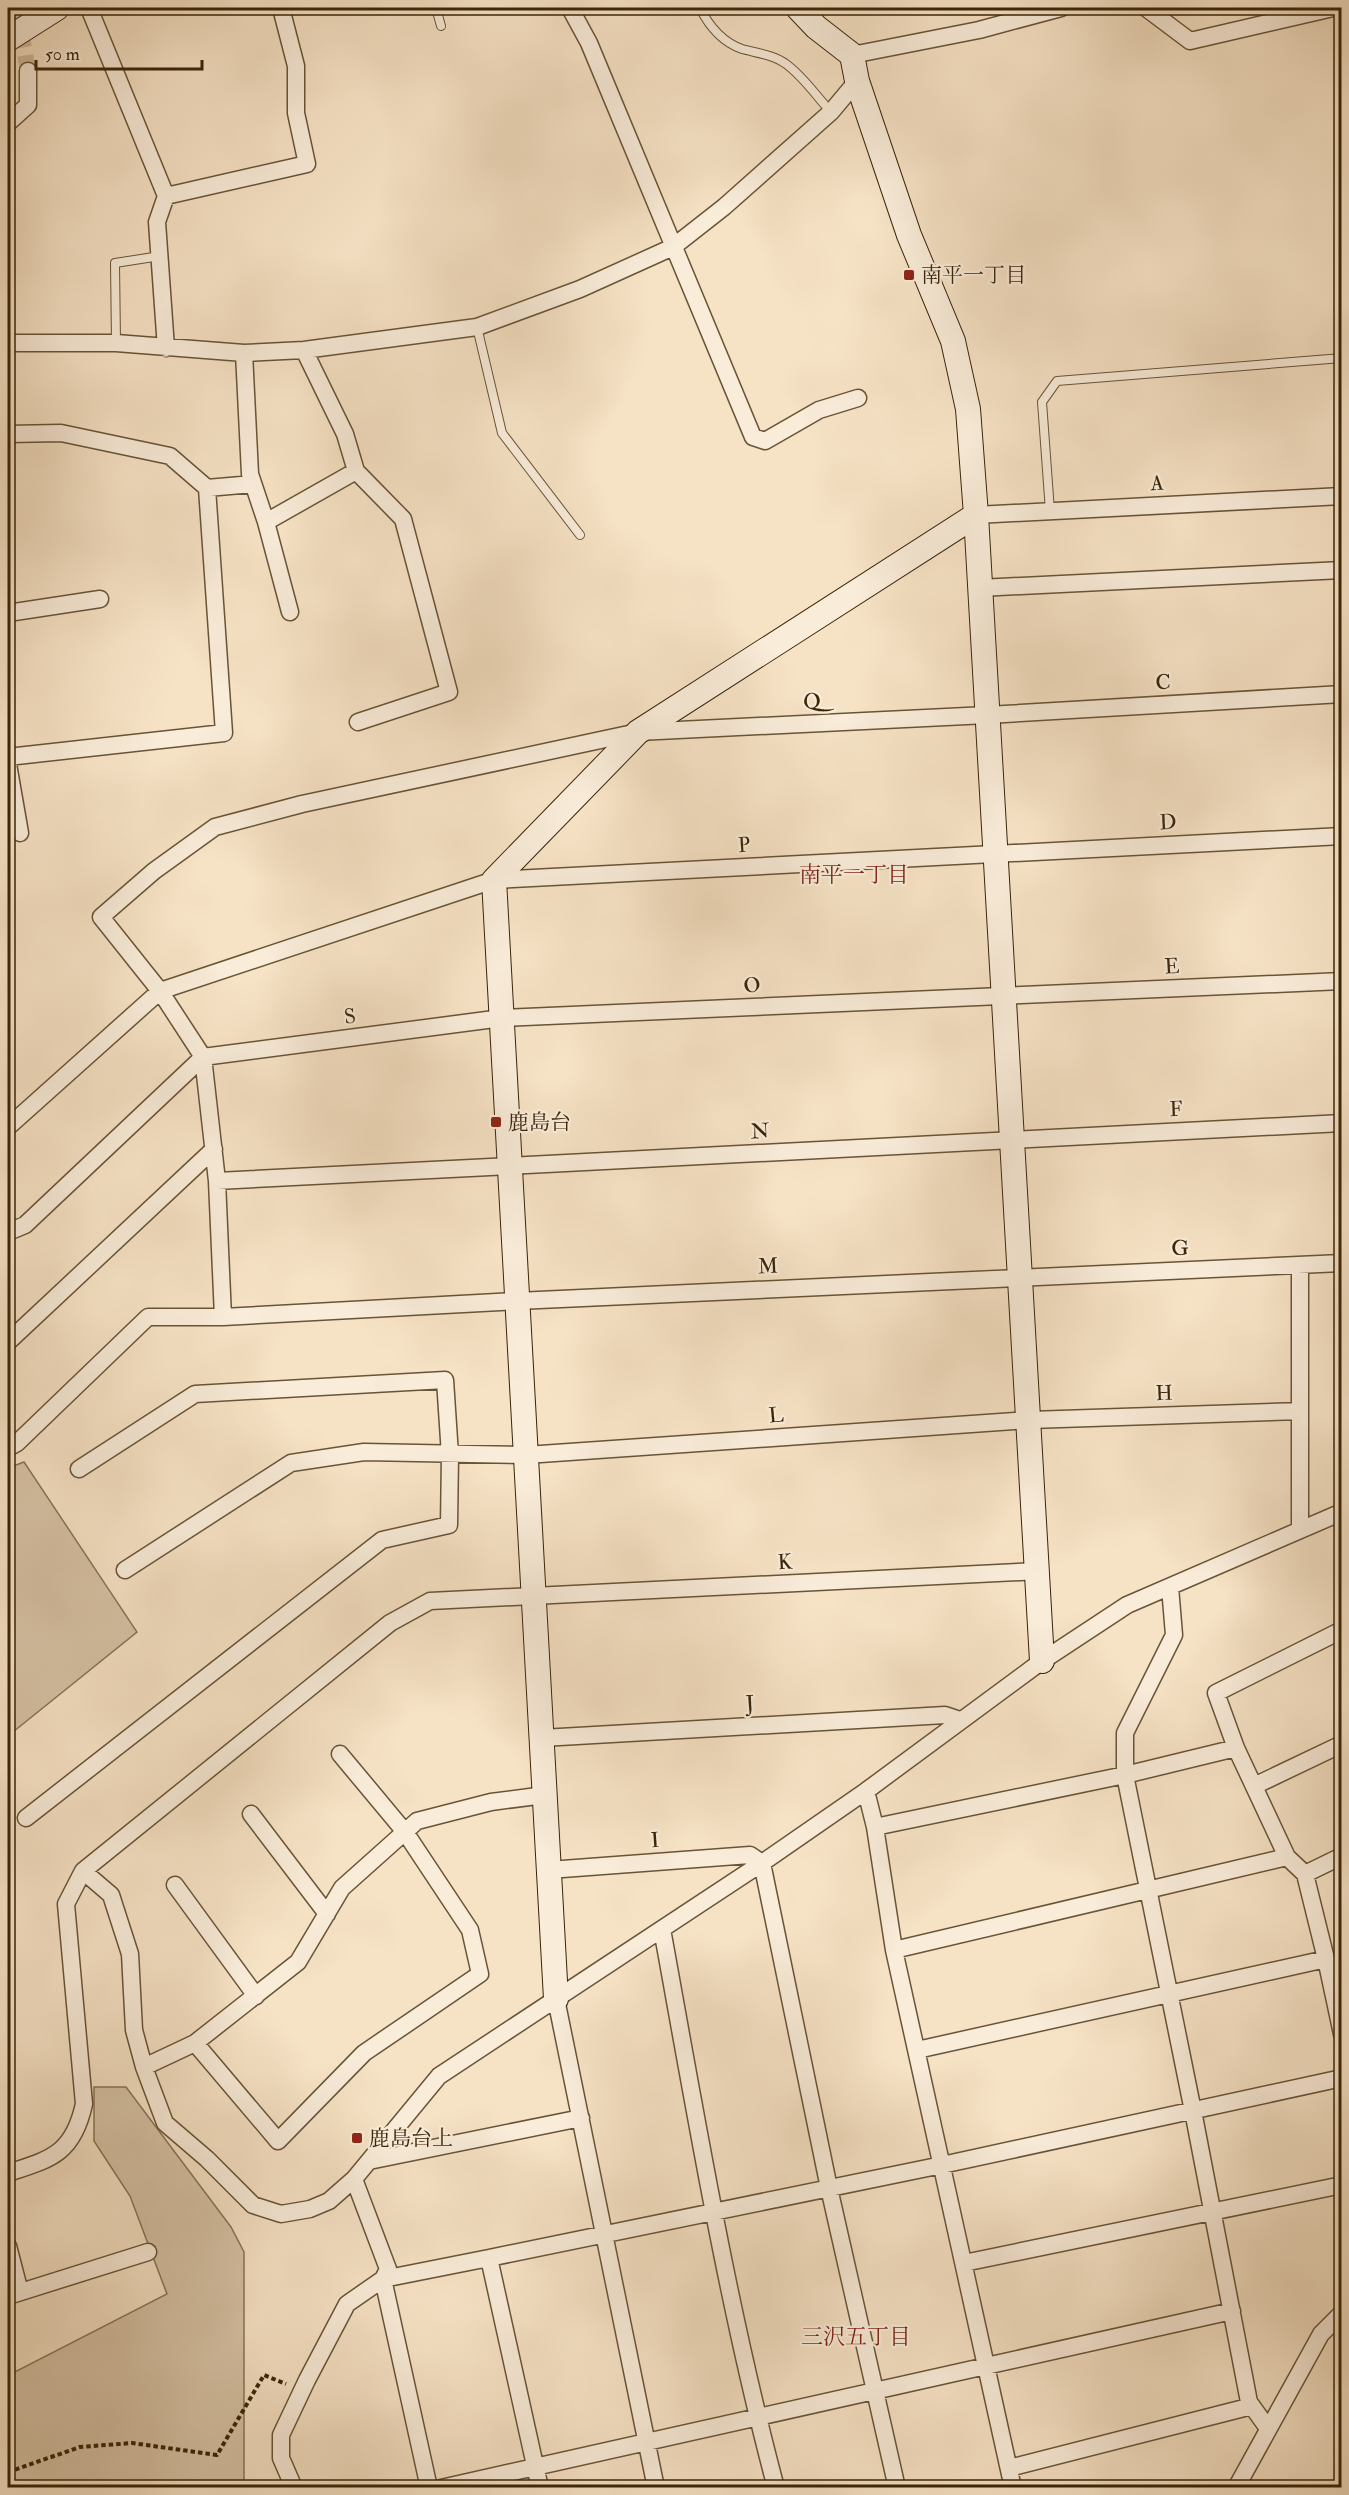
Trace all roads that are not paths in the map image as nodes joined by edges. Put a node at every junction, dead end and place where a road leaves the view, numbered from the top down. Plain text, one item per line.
1 (57, 8) edge
2 (89, 8) edge
3 (282, 8) edge
4 (436, 8) edge
5 (570, 8) edge
6 (700, 8) edge
7 (798, 8) edge
8 (1061, 8) edge
9 (1146, 8) edge
10 (1333, 8) edge
11 (441, 26) dead end
12 (8, 39) edge
13 (852, 55) junction
14 (28, 71) tunnel mouth
15 (857, 81) junction
16 (831, 112) junction
17 (8, 123) edge
18 (166, 196) junction
19 (673, 247) junction
20 (159, 256) junction
21 (477, 327) junction
22 (8, 343) edge
23 (116, 343) junction
24 (166, 348) junction
25 (304, 350) junction
26 (244, 353) junction
27 (1341, 358) edge
28 (858, 398) dead end
29 (8, 434) edge
30 (357, 471) junction
31 (254, 484) junction
32 (207, 488) junction
33 (1341, 496) edge
34 (1050, 511) junction
35 (976, 515) junction
36 (266, 522) junction
37 (580, 535) dead end
38 (1341, 570) edge
39 (980, 588) junction
40 (100, 600) dead end
41 (290, 612) dead end
42 (8, 613) edge
43 (1341, 694) edge
44 (987, 715) junction
45 (358, 722) dead end
46 (638, 732) junction
47 (8, 757) edge
48 (8, 764) edge
49 (20, 833) dead end
50 (1341, 836) edge
51 (996, 854) junction
52 (494, 880) junction
53 (1341, 981) edge
54 (159, 991) junction
55 (1004, 996) junction
56 (502, 1018) junction
57 (204, 1058) junction
58 (1341, 1123) edge
59 (8, 1128) edge
60 (1013, 1140) junction
61 (214, 1149) junction
62 (510, 1166) junction
63 (217, 1181) junction
64 (8, 1232) edge
65 (1341, 1263) edge
66 (1300, 1266) junction
67 (1021, 1277) junction
68 (517, 1301) junction
69 (223, 1317) junction
70 (8, 1342) edge
71 (1300, 1411) junction
72 (1030, 1420) junction
73 (8, 1448) edge
74 (450, 1455) junction
75 (526, 1455) junction
76 (79, 1469) dead end
77 (1341, 1512) edge
78 (1300, 1530) junction
79 (125, 1570) dead end
80 (1039, 1571) junction
81 (1170, 1587) junction
82 (534, 1597) junction
83 (1341, 1630) edge
84 (1042, 1661) junction
85 (960, 1720) junction
86 (542, 1738) junction
87 (1341, 1744) edge
88 (1236, 1748) junction
89 (340, 1754) dead end
90 (1125, 1774) junction
91 (1254, 1786) junction
92 (866, 1791) junction
93 (545, 1795) junction
94 (251, 1814) dead end
95 (26, 1818) dead end
96 (875, 1827) junction
97 (405, 1832) junction
98 (1341, 1856) edge
99 (1287, 1857) junction
100 (762, 1863) junction
101 (549, 1870) junction
102 (83, 1871) junction
103 (1305, 1874) junction
104 (175, 1885) dead end
105 (1148, 1890) junction
106 (327, 1914) junction
107 (662, 1929) junction
108 (894, 1950) junction
109 (1326, 1959) junction
110 (1169, 1993) junction
111 (256, 1996) junction
112 (556, 1999) junction
113 (1341, 2034) edge
114 (195, 2043) junction
115 (917, 2050) junction
116 (144, 2067) junction
117 (1341, 2078) edge
118 (1194, 2111) junction
119 (581, 2118) junction
120 (369, 2161) junction
121 (942, 2165) junction
122 (8, 2173) edge
123 (354, 2179) junction
124 (1341, 2185) edge
125 (829, 2188) junction
126 (714, 2211) junction
127 (1213, 2212) junction
128 (604, 2234) junction
129 (8, 2246) edge
130 (148, 2252) dead end
131 (489, 2258) junction
132 (964, 2263) junction
133 (383, 2279) junction
134 (14, 2294) edge
135 (1232, 2311) junction
136 (1341, 2313) edge
137 (987, 2366) junction
138 (875, 2391) junction
139 (1252, 2406) junction
140 (757, 2417) junction
141 (1267, 2427) junction
142 (647, 2441) junction
143 (535, 2466) junction
144 (1009, 2468) junction
145 (294, 2487) edge
146 (429, 2487) edge
147 (441, 2487) edge
148 (540, 2487) edge
149 (656, 2487) edge
150 (776, 2487) edge
151 (897, 2487) edge
152 (1013, 2487) edge
153 (1236, 2487) edge

1 - 12 street
2 - 18 street
3 - 18 street
4 - 11 lane
5 - 19 street
6 - 16 lane
7 - 13 street
8 - 13 street
9 - 10 street
13 - 15 street
14 - 17 street
15 - 16 street
15 - 35 street
16 - 19 street
18 - 20 street
19 - 21 street
19 - 28 street
20 - 23 lane
20 - 24 street
21 - 25 street
21 - 37 lane
22 - 23 street
23 - 24 street
24 - 26 street
25 - 26 street
25 - 30 street
26 - 31 street
27 - 34 lane
29 - 32 street
30 - 36 street
30 - 45 street
31 - 32 street
31 - 36 street
32 - 47 street
33 - 34 street, A
34 - 35 street, A
35 - 39 street
35 - 46 street
36 - 41 street
38 - 39 street
39 - 44 street
40 - 42 street
43 - 44 street, C
44 - 46 street, Q
44 - 51 street
46 - 52 street
46 - 54 street, Q
48 - 49 street
50 - 51 street, D
51 - 52 street, P
51 - 55 street
52 - 54 street, P
52 - 56 street
53 - 55 street, E
54 - 57 street
54 - 59 street
55 - 56 street, O
55 - 60 street
56 - 57 street, S
56 - 62 street
57 - 61 street
57 - 64 street
58 - 60 street, F
60 - 62 street, N
60 - 67 street
61 - 63 street
61 - 70 street
62 - 63 street, N
62 - 68 street
63 - 69 street
65 - 66 street, G
66 - 67 street, G
66 - 71 street
67 - 68 street, M
67 - 72 street
68 - 69 street, M
68 - 75 street
69 - 73 street, M
71 - 72 street, H
71 - 78 street
72 - 75 street, L
72 - 80 street
74 - 75 street, L
74 - 76 street
74 - 79 street, L
74 - 95 street
75 - 82 street
77 - 78 street
78 - 81 street
80 - 82 street, K
80 - 84 street
81 - 84 street
81 - 90 street
82 - 86 street
82 - 102 street, K
83 - 88 street
84 - 85 street
85 - 86 street, J
85 - 92 street
86 - 93 street
87 - 91 street
88 - 90 street
88 - 91 street
89 - 97 street
90 - 96 street
90 - 105 street
91 - 99 street
92 - 96 street
92 - 100 street
93 - 97 street
93 - 101 street
94 - 106 street
96 - 108 street
97 - 106 street
97 - 114 street
98 - 103 street
99 - 103 street
99 - 105 street
100 - 101 street, I
100 - 107 street
100 - 125 street
101 - 112 street
102 - 116 street
102 - 122 street
103 - 109 street
104 - 111 street
105 - 108 street
105 - 110 street
106 - 111 street
107 - 112 street
107 - 126 street
108 - 115 street
109 - 110 street
109 - 113 street
110 - 115 street
110 - 118 street
111 - 114 street
112 - 119 street
112 - 120 street
114 - 116 street
115 - 121 street
116 - 123 street
117 - 118 street
118 - 121 street
118 - 127 street
119 - 120 street
119 - 128 street
120 - 123 street
121 - 125 street
121 - 132 street
123 - 133 street
124 - 127 street
125 - 126 street
125 - 138 street
126 - 128 street
126 - 140 street
127 - 132 street
127 - 135 street
128 - 131 street
128 - 142 street
129 - 134 street
130 - 134 street
131 - 133 street
131 - 143 street
132 - 137 street
133 - 145 street
133 - 146 street
135 - 137 street
135 - 139 street
136 - 141 street
137 - 138 street
137 - 144 street
138 - 140 street
138 - 151 street
139 - 141 street
139 - 144 street
140 - 142 street
140 - 150 street
141 - 153 street
142 - 143 street
142 - 149 street
143 - 147 street
143 - 148 street
144 - 152 street

